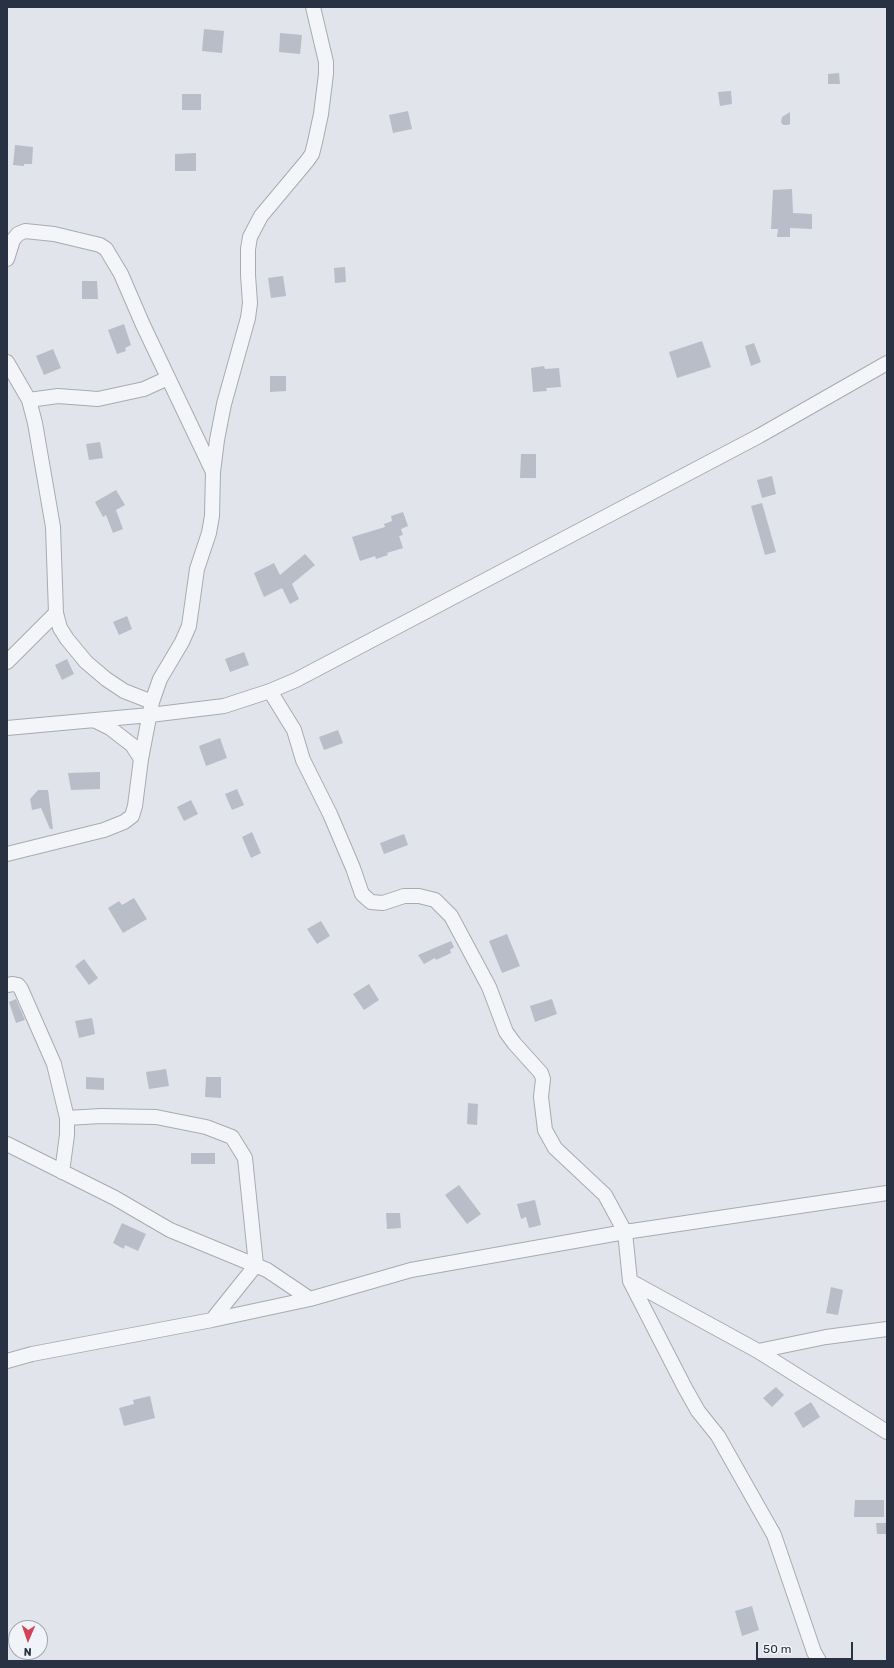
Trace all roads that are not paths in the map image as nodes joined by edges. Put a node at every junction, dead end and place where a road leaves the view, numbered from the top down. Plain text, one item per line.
1 (313, 7) edge
2 (7, 259) edge
3 (7, 362) edge
4 (887, 363) edge
5 (168, 378) junction
6 (29, 400) junction
7 (213, 472) junction
8 (56, 613) junction
9 (7, 662) edge
10 (270, 691) junction
11 (151, 709) junction
12 (94, 720) junction
13 (7, 729) edge
14 (141, 759) junction
15 (7, 854) edge
16 (7, 985) edge
17 (67, 1118) junction
18 (7, 1144) edge
19 (62, 1172) junction
20 (887, 1193) edge
21 (625, 1232) junction
22 (256, 1264) junction
23 (630, 1282) junction
24 (310, 1299) junction
25 (212, 1320) junction
26 (887, 1329) edge
27 (758, 1351) junction
28 (7, 1361) edge
29 (887, 1432) edge
30 (819, 1661) edge

1 - 7 street
2 - 5 street
3 - 6 street
4 - 10 street
5 - 6 street
5 - 7 street
6 - 8 street
7 - 11 street
8 - 9 street
8 - 11 street
10 - 11 street
10 - 21 street
11 - 12 street
11 - 14 street
12 - 13 street
12 - 14 street
14 - 15 street
16 - 17 street
17 - 19 street
17 - 22 street
18 - 19 street
19 - 22 street
20 - 21 street
21 - 23 street
21 - 24 street
22 - 24 street
22 - 25 street
23 - 27 street
23 - 30 street
24 - 25 street
25 - 28 street
26 - 27 street
27 - 29 street

